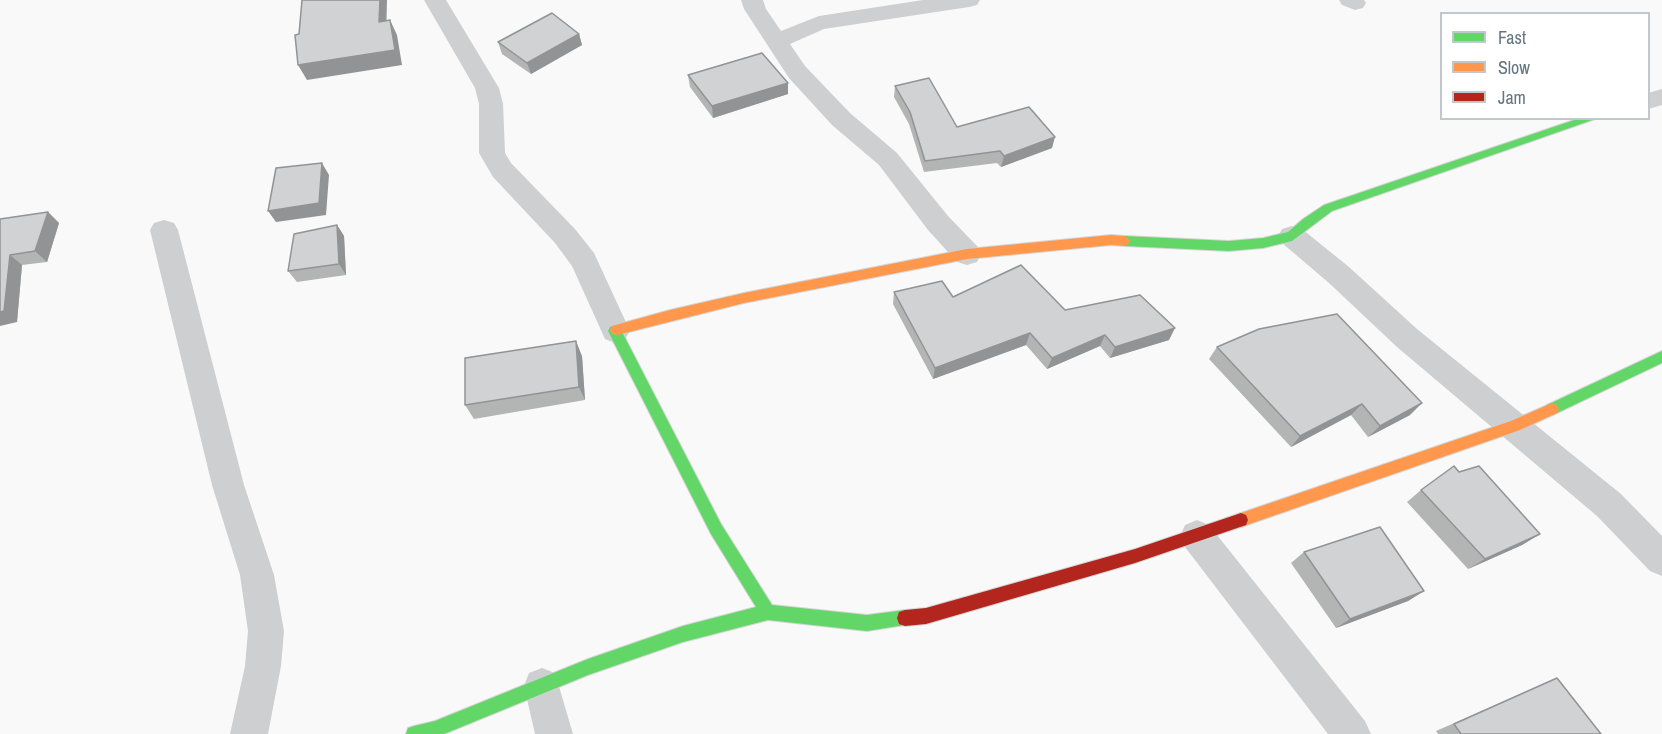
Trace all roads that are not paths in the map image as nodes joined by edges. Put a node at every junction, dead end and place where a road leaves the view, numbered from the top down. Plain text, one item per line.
1 (435, 0) edge
2 (752, 0) edge
3 (969, 0) edge
4 (777, 41) junction
5 (1587, 120) edge
6 (164, 230) dead end
7 (1292, 236) junction
8 (967, 254) junction
9 (615, 331) junction
10 (1662, 357) edge
11 (1515, 426) junction
12 (1197, 536) junction
13 (1662, 560) edge
14 (768, 612) junction
15 (542, 686) junction
16 (249, 734) edge
17 (414, 734) edge
18 (554, 734) edge
19 (1352, 734) edge

1 - 9 street
2 - 4 street
3 - 4 street
4 - 8 street
5 - 7 street
6 - 16 street
7 - 8 street
7 - 11 street
8 - 9 street
9 - 14 street
10 - 11 street
11 - 12 street
11 - 13 street
12 - 14 street
12 - 19 street
14 - 15 street
15 - 17 street
15 - 18 street

